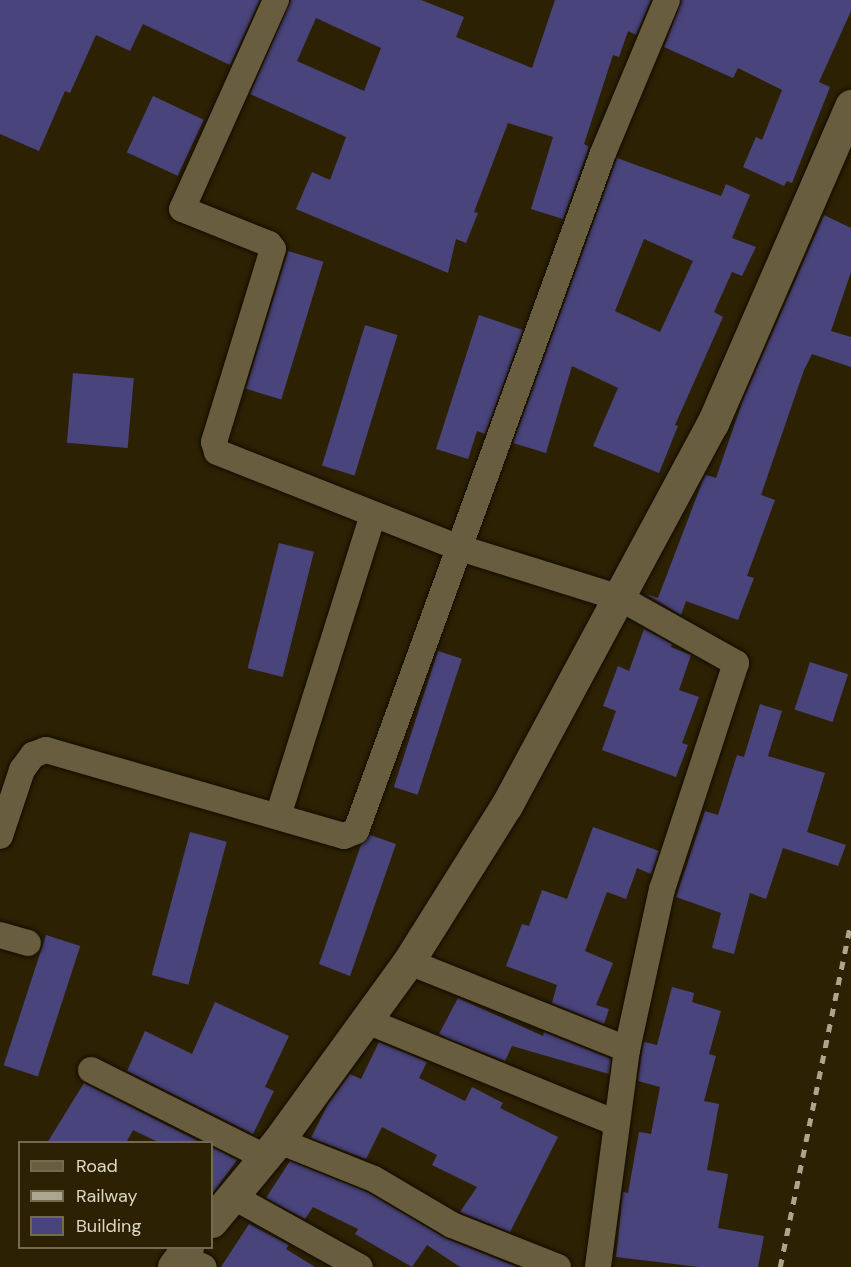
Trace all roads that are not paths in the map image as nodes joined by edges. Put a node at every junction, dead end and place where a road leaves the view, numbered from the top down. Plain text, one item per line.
1 (276, 0) edge
2 (667, 0) edge
3 (851, 106) edge
4 (373, 514) junction
5 (457, 547) junction
6 (620, 598) junction
7 (278, 816) junction
8 (0, 836) edge
9 (0, 935) edge
10 (28, 944) dead end
11 (409, 962) junction
12 (367, 1021) junction
13 (627, 1049) junction
14 (92, 1070) dead end
15 (616, 1123) junction
16 (272, 1149) junction
17 (234, 1197) junction
18 (213, 1220) edge
19 (360, 1267) edge
20 (558, 1267) edge
21 (598, 1267) edge

1 - 4 street
2 - 5 street
3 - 6 street
4 - 5 street
4 - 7 street
5 - 6 street
5 - 7 street
6 - 11 street
6 - 13 street
7 - 8 street
9 - 10 street
11 - 12 street
11 - 13 street
12 - 15 street
12 - 16 street
13 - 15 street
14 - 16 street
15 - 21 street
16 - 17 street
16 - 20 street
17 - 18 street
17 - 19 street

